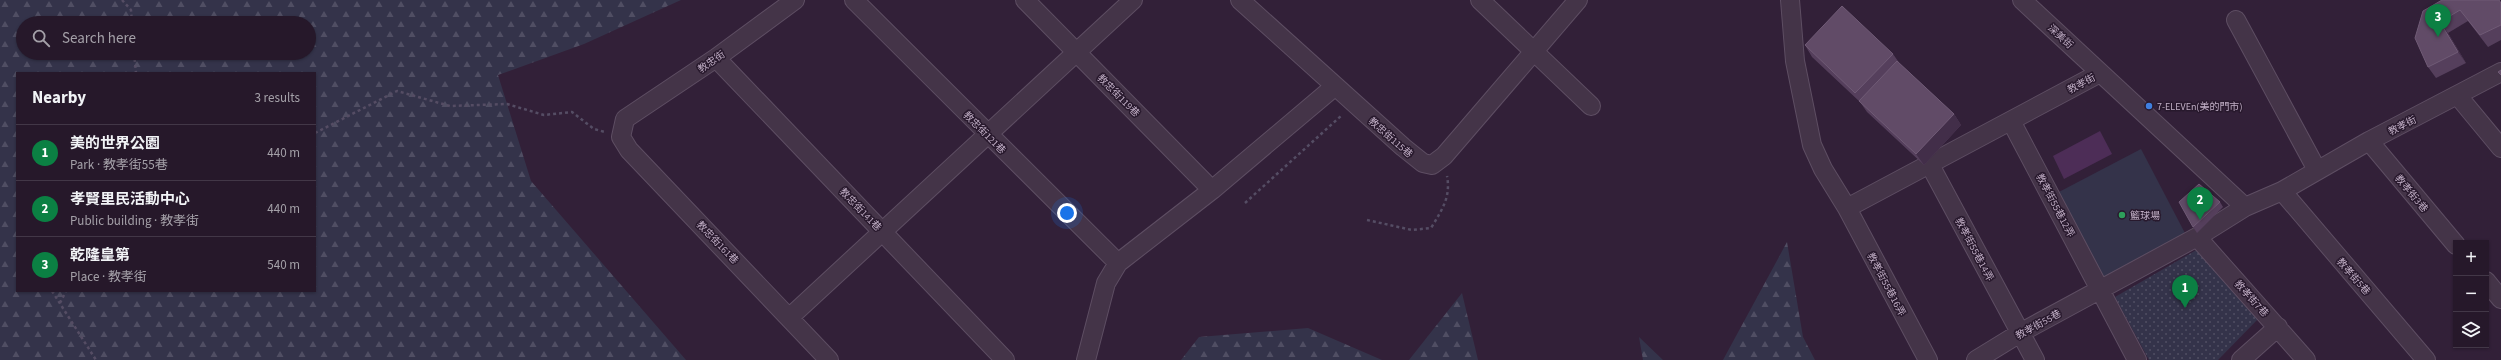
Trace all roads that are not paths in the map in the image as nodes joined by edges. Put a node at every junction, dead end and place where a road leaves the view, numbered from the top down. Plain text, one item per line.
1 (796, 0) edge
2 (854, 0) edge
3 (1025, 0) edge
4 (1133, 0) edge
5 (1240, 0) edge
6 (1480, 0) edge
7 (1578, 0) edge
8 (1790, 0) edge
9 (2022, 0) edge
10 (2236, 20) dead end
11 (1534, 50) junction
12 (1076, 52) junction
13 (716, 58) junction
14 (2501, 72) edge
15 (2100, 73) junction
16 (1334, 87) junction
17 (2458, 96) junction
18 (1591, 106) dead end
19 (2011, 121) junction
20 (988, 134) junction
21 (621, 137) joint
22 (2369, 141) junction
23 (2501, 148) edge
24 (1930, 165) junction
25 (2317, 170) junction
26 (1212, 190) junction
27 (2282, 191) junction
28 (2244, 207) junction
29 (1847, 208) junction
30 (883, 231) junction
31 (2197, 238) junction
32 (2453, 241) edge
33 (1118, 263) junction
34 (2489, 285) edge
35 (2101, 290) junction
36 (2501, 299) edge
37 (790, 317) junction
38 (2278, 327) junction
39 (2020, 333) junction
40 (829, 360) edge
41 (1005, 360) edge
42 (1086, 360) edge
43 (1928, 360) edge
44 (1976, 360) edge
45 (2035, 360) edge
46 (2138, 360) edge
47 (2241, 360) edge
48 (2306, 360) edge
49 (2426, 360) edge

1 - 13 street, 教忠街
2 - 20 street, 教忠街121巷
3 - 12 street, 教忠街119巷
4 - 12 street
5 - 16 street, 教忠街115巷
6 - 11 street
7 - 11 street, 教忠街115巷
8 - 29 street
9 - 15 street, 深美街
10 - 25 street
11 - 16 street, 教忠街115巷
11 - 18 street
12 - 20 street
12 - 26 street, 教忠街119巷
13 - 21 street, 教忠街
13 - 30 street, 教忠街141巷
14 - 17 street, 教孝街
15 - 19 street, 教孝街
15 - 28 street, 教孝街
16 - 26 street
17 - 22 street, 教孝街
17 - 23 street
19 - 24 street, 教孝街
19 - 35 street, 教孝街55巷12弄
20 - 30 street
20 - 33 street, 教忠街121巷
21 - 37 street, 教忠街161巷
22 - 25 street, 教孝街
22 - 32 street, 教孝街3巷
24 - 29 street, 教孝街
24 - 39 street, 教孝街55巷14弄
25 - 27 street, 教孝街
26 - 33 street
27 - 28 street, 教孝街
27 - 49 street, 教孝街5巷
28 - 31 street, 教孝街55巷
29 - 43 street, 教孝街55巷16弄
30 - 37 street
30 - 41 street, 教忠街141巷
31 - 35 street, 教孝街55巷
31 - 38 street, 教孝街7巷
33 - 42 street
34 - 36 street
35 - 39 street, 教孝街55巷
35 - 46 street, 教孝街55巷12弄
37 - 40 street, 教忠街161巷
38 - 47 street
38 - 48 street, 教孝街7巷
39 - 44 street, 教孝街55巷
39 - 45 street, 教孝街55巷14弄

